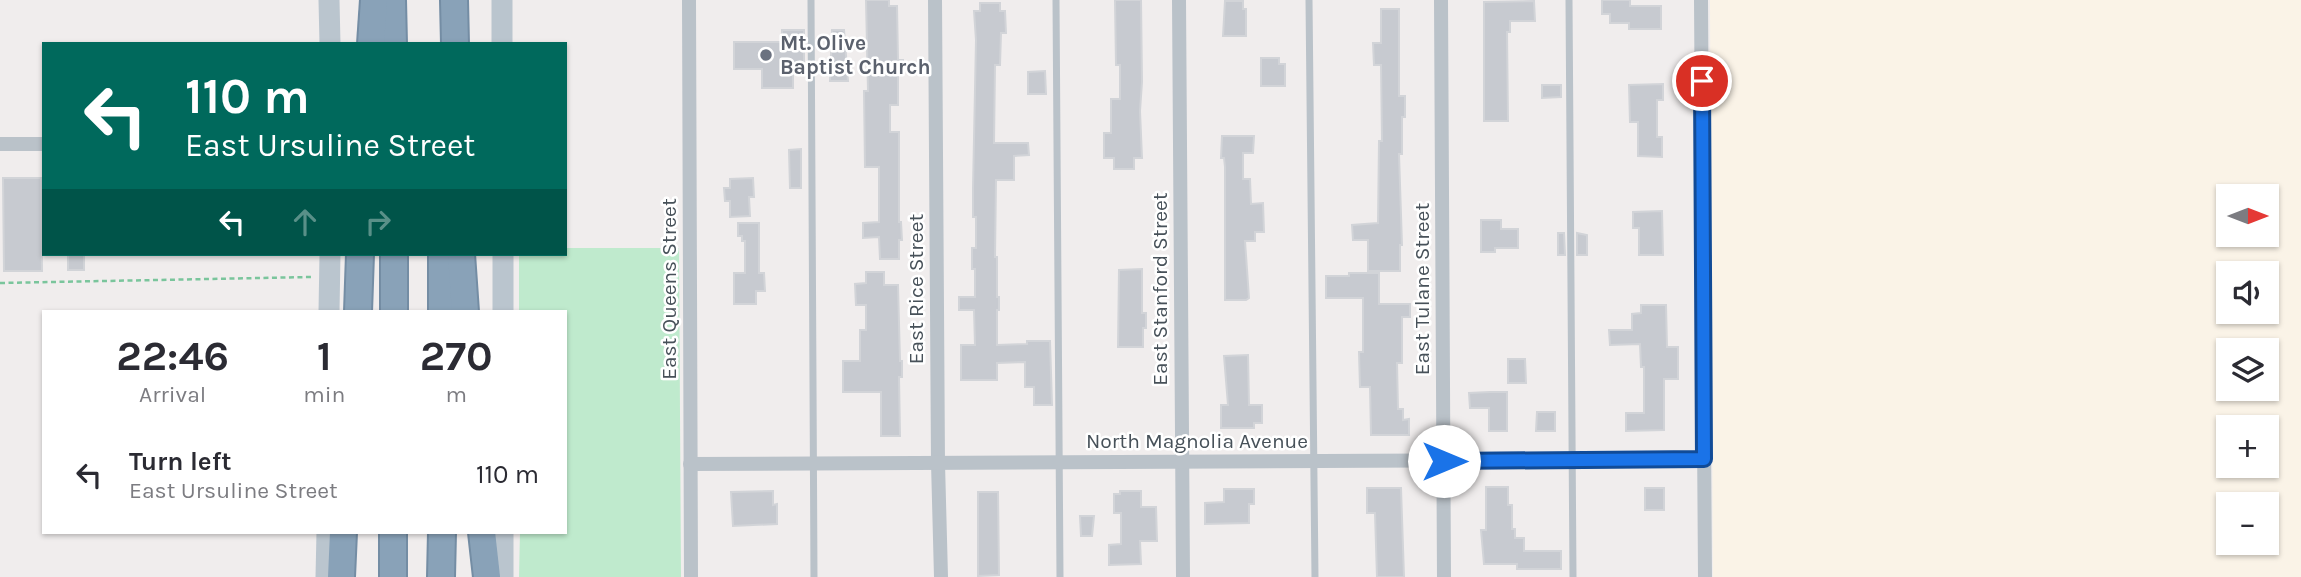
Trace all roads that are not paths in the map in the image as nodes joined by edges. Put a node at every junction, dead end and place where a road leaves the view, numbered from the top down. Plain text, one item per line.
1 (329, 0) edge
2 (374, 0) edge
3 (392, 0) edge
4 (441, 0) edge
5 (454, 0) edge
6 (502, 0) edge
7 (689, 0) edge
8 (811, 0) edge
9 (935, 0) edge
10 (1056, 0) edge
11 (1179, 0) edge
12 (1309, 0) edge
13 (1441, 0) edge
14 (1569, 0) edge
15 (1701, 0) edge
16 (330, 42) edge
17 (371, 42) edge
18 (393, 42) edge
19 (441, 42) edge
20 (455, 42) edge
21 (502, 42) edge
22 (0, 144) edge
23 (42, 144) edge
24 (330, 256) edge
25 (360, 256) edge
26 (394, 256) edge
27 (442, 256) edge
28 (461, 256) edge
29 (503, 256) edge
30 (329, 310) edge
31 (358, 310) edge
32 (394, 310) edge
33 (442, 310) edge
34 (465, 310) edge
35 (503, 310) edge
36 (1704, 459) junction
37 (1573, 460) junction
38 (1315, 461) junction
39 (1444, 461) junction
40 (1182, 462) junction
41 (938, 463) junction
42 (1058, 463) junction
43 (690, 464) junction
44 (814, 464) junction
45 (327, 534) edge
46 (343, 534) edge
47 (393, 534) edge
48 (442, 534) edge
49 (482, 534) edge
50 (503, 534) edge
51 (326, 577) edge
52 (341, 577) edge
53 (393, 577) edge
54 (441, 577) edge
55 (487, 577) edge
56 (503, 577) edge
57 (691, 577) edge
58 (814, 577) edge
59 (941, 577) edge
60 (1060, 577) edge
61 (1183, 577) edge
62 (1315, 577) edge
63 (1444, 577) edge
64 (1573, 577) edge
65 (1705, 577) edge

1 - 16 main road
2 - 17 highway
3 - 18 highway
4 - 19 highway
5 - 20 highway
6 - 21 main road
7 - 43 street, East Queens Street
8 - 44 lane
9 - 41 street, East Rice Street
10 - 42 lane
11 - 40 street, East Stanford Street
12 - 38 lane
13 - 39 street, East Tulane Street
14 - 37 lane
15 - 36 street
22 - 23 street
24 - 30 main road
25 - 31 highway
26 - 32 highway
27 - 33 highway
28 - 34 highway
29 - 35 main road
36 - 37 street, North Magnolia Avenue
36 - 65 street
37 - 39 street, North Magnolia Avenue
37 - 64 lane
38 - 39 street, North Magnolia Avenue
38 - 40 street, North Magnolia Avenue
38 - 62 lane
39 - 63 street, East Tulane Street
40 - 42 street, North Magnolia Avenue
40 - 61 street, East Stanford Street
41 - 42 street, North Magnolia Avenue
41 - 44 street, North Magnolia Avenue
41 - 59 street, East Rice Street
42 - 60 lane
43 - 44 street, North Magnolia Avenue
43 - 57 street, East Queens Street
44 - 58 lane
45 - 51 main road
46 - 52 highway
47 - 53 highway
48 - 54 highway
49 - 55 highway
50 - 56 main road

